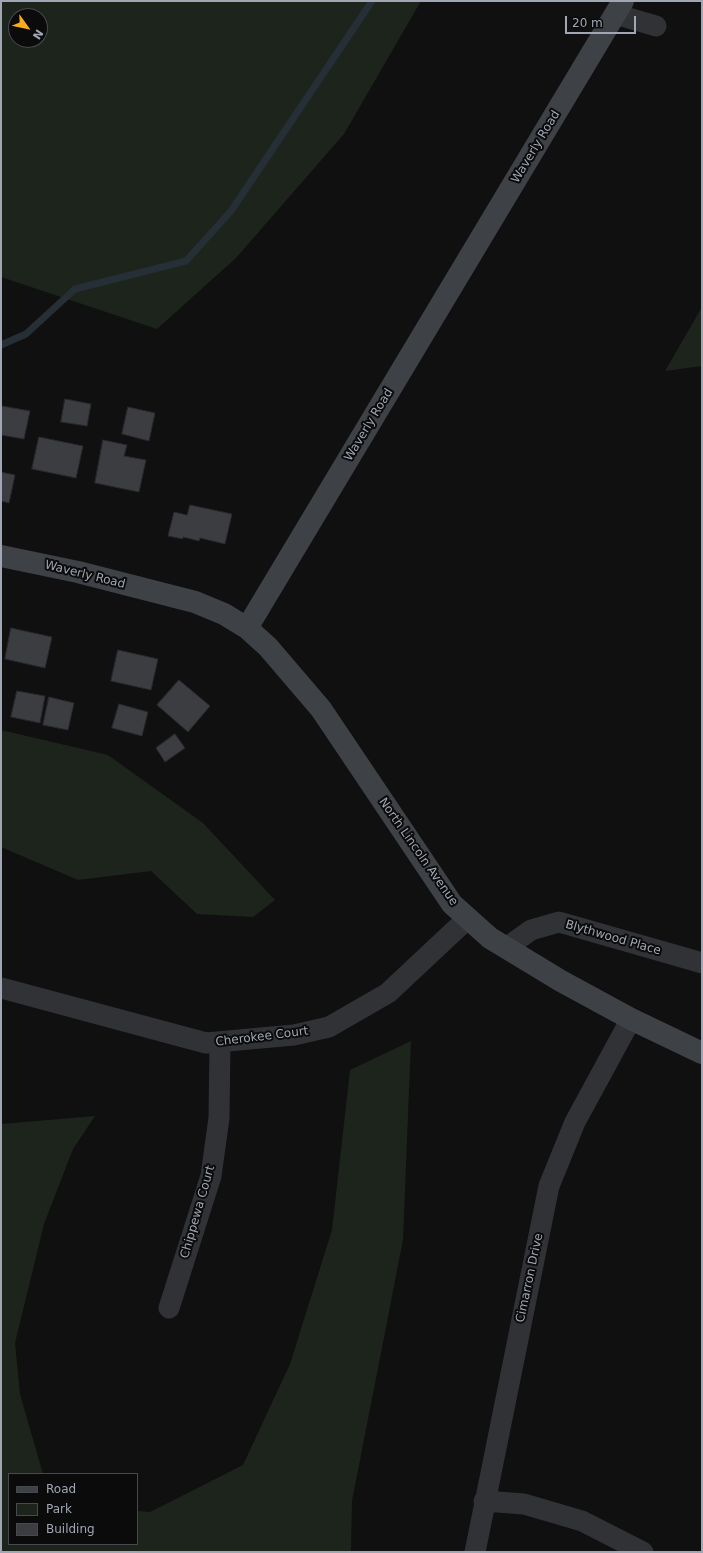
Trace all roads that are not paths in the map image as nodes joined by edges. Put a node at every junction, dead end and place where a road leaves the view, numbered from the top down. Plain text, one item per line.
1 (619, 8) edge
2 (656, 26) dead end
3 (1, 556) edge
4 (247, 628) junction
5 (468, 918) junction
6 (506, 948) junction
7 (702, 963) edge
8 (1, 988) edge
9 (632, 1019) junction
10 (220, 1042) junction
11 (702, 1053) edge
12 (169, 1308) dead end
13 (484, 1501) junction
14 (475, 1552) edge
15 (643, 1552) edge

1 - 2 street
1 - 4 street, Waverly Road
3 - 4 street, Waverly Road
4 - 5 street, North Lincoln Avenue
5 - 6 street, North Lincoln Avenue
5 - 10 street, Cherokee Court
6 - 7 street, Blythwood Place
6 - 9 street, North Lincoln Avenue
8 - 10 street, Cherokee Court
9 - 11 street, North Lincoln Avenue
9 - 13 street, Cimarron Drive
10 - 12 street, Chippewa Court
13 - 14 street, Cimarron Drive
13 - 15 street

